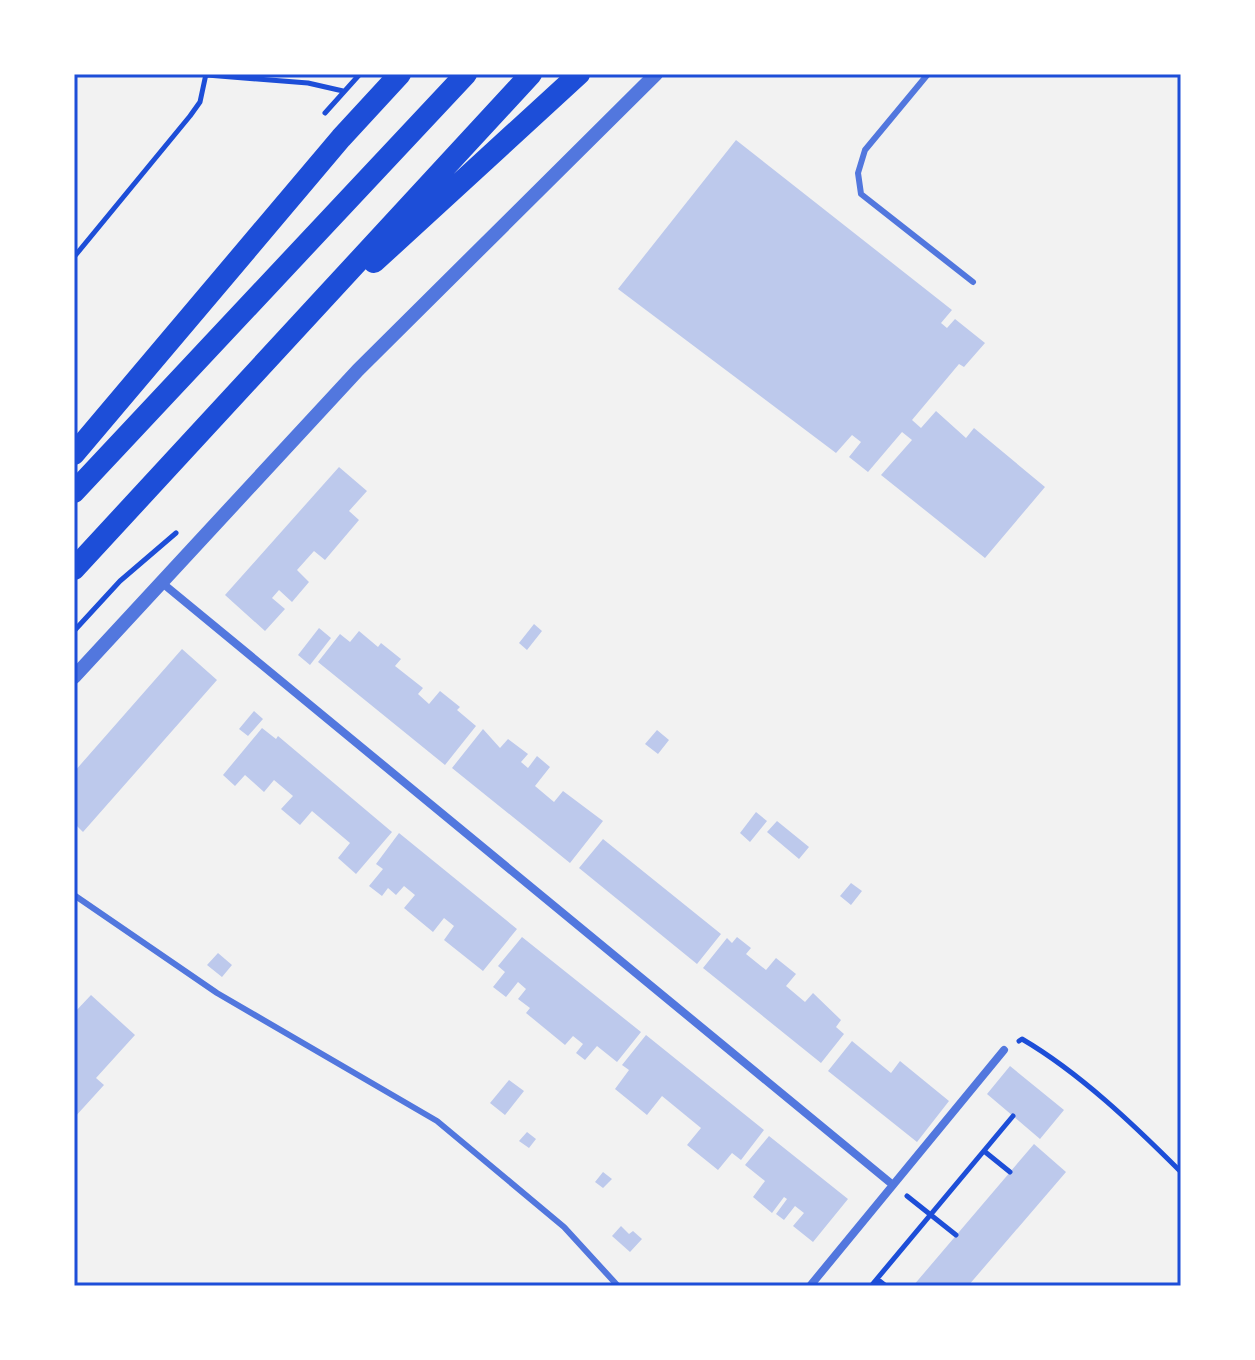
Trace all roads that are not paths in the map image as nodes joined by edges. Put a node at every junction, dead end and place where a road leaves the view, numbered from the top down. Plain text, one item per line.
1 (400, 74) edge
2 (466, 74) edge
3 (531, 74) edge
4 (579, 74) edge
5 (656, 74) edge
6 (928, 74) edge
7 (973, 282) dead end
8 (253, 373) junction
9 (74, 454) edge
10 (74, 492) edge
11 (74, 569) edge
12 (161, 582) junction
13 (74, 677) edge
14 (74, 895) edge
15 (1004, 1050) road end
16 (893, 1185) junction
17 (618, 1286) edge
18 (810, 1286) edge

1 - 9 highway
2 - 10 highway
3 - 8 highway
4 - 8 highway
5 - 12 street
6 - 7 lane
8 - 11 highway
12 - 13 street
12 - 16 street
14 - 17 lane
15 - 16 street
16 - 18 street

